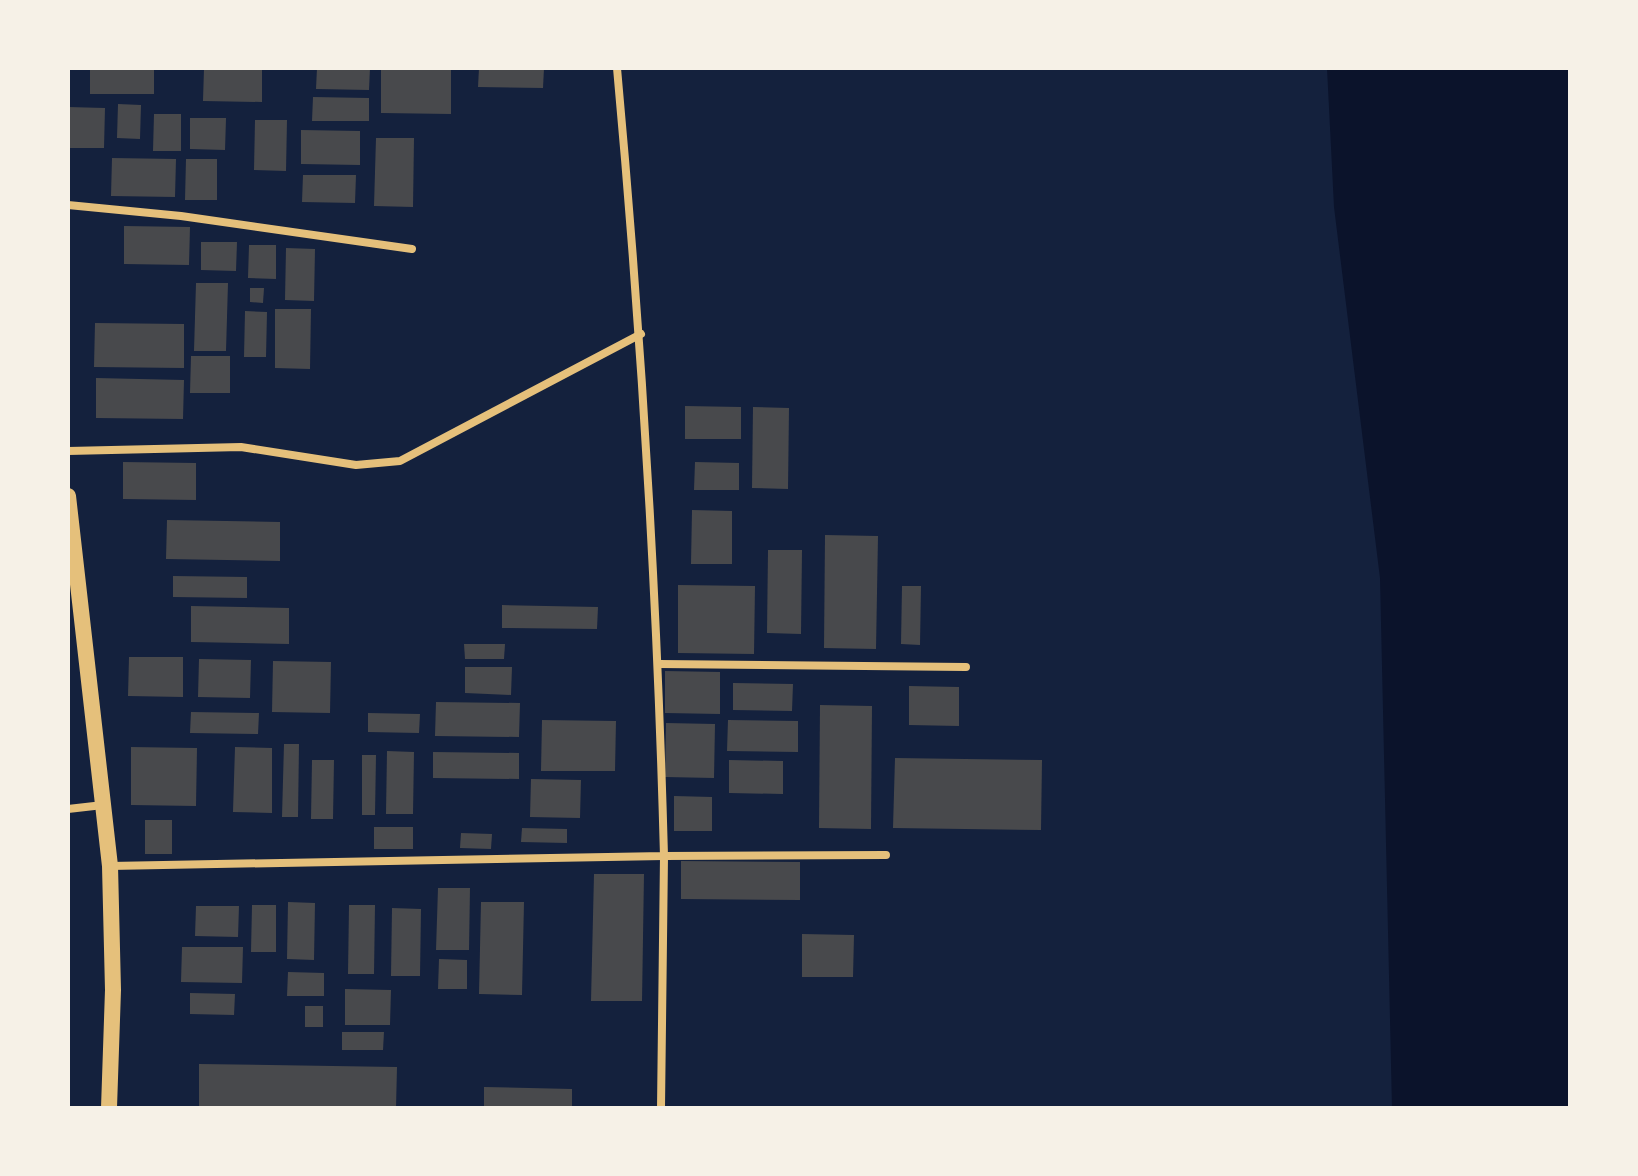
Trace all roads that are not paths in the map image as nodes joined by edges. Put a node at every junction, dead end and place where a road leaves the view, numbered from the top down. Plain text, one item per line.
1 (617, 68) edge
2 (68, 205) edge
3 (412, 249) dead end
4 (641, 334) junction
5 (68, 451) edge
6 (68, 496) edge
7 (659, 664) junction
8 (966, 667) dead end
9 (105, 805) junction
10 (68, 809) edge
11 (886, 855) dead end
12 (664, 856) junction
13 (110, 866) junction
14 (109, 1108) edge
15 (661, 1108) edge

1 - 4 street
2 - 3 street
4 - 5 street
4 - 7 street
6 - 9 main road
7 - 8 street
7 - 12 street
9 - 10 street
9 - 13 main road
11 - 12 street
12 - 13 street
12 - 15 street
13 - 14 main road

